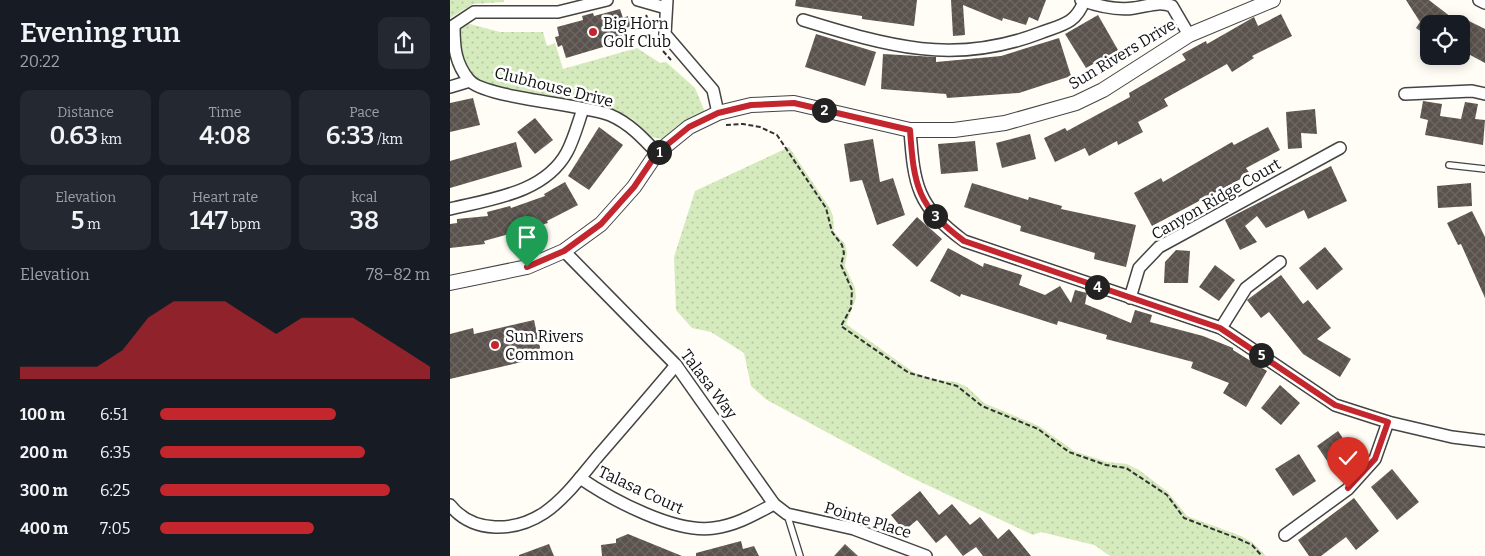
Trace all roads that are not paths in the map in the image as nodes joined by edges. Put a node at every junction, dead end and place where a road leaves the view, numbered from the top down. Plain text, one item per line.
1 (607, 0) edge
2 (638, 0) edge
3 (1273, 0) edge
4 (1479, 0) edge
5 (1082, 1) edge
6 (1485, 3) edge
7 (666, 4) edge
8 (803, 20) dead end
9 (452, 27) edge
10 (1189, 35) junction
11 (470, 81) junction
12 (450, 87) edge
13 (1405, 94) dead end
14 (1485, 94) edge
15 (583, 109) junction
16 (721, 119) junction
17 (910, 130) junction
18 (1340, 148) dead end
19 (657, 153) junction
20 (1449, 165) dead end
21 (1485, 169) edge
22 (450, 209) edge
23 (564, 251) junction
24 (1280, 262) dead end
25 (450, 283) edge
26 (1130, 298) junction
27 (1220, 328) junction
28 (676, 365) junction
29 (1388, 422) junction
30 (1485, 441) edge
31 (580, 478) junction
32 (774, 504) junction
33 (450, 505) edge
34 (787, 514) junction
35 (1285, 534) dead end
36 (800, 556) edge
37 (926, 556) edge

1 - 9 street, Clubhouse Drive
2 - 7 street
3 - 10 street, Sun Rivers Drive
4 - 6 street
5 - 8 street
5 - 10 street
7 - 16 street
9 - 11 street, Clubhouse Drive
10 - 17 street, Sun Rivers Drive
11 - 12 street
11 - 15 street, Clubhouse Drive
13 - 14 street
15 - 19 street, Clubhouse Drive
15 - 22 street
16 - 17 street, Sun Rivers Drive
16 - 19 street, Sun Rivers Drive
17 - 26 street
18 - 26 street, Canyon Ridge Court
19 - 23 street, Sun Rivers Drive
20 - 21 lane
23 - 25 street, Sun Rivers Drive
23 - 28 street, Talasa Way
24 - 27 street
26 - 27 street
27 - 29 street
28 - 31 street
28 - 32 street, Talasa Way
29 - 30 street
29 - 35 street
31 - 32 street, Talasa Court
31 - 33 street
32 - 34 street, Pointe Place
34 - 36 lane
34 - 37 street, Pointe Place

